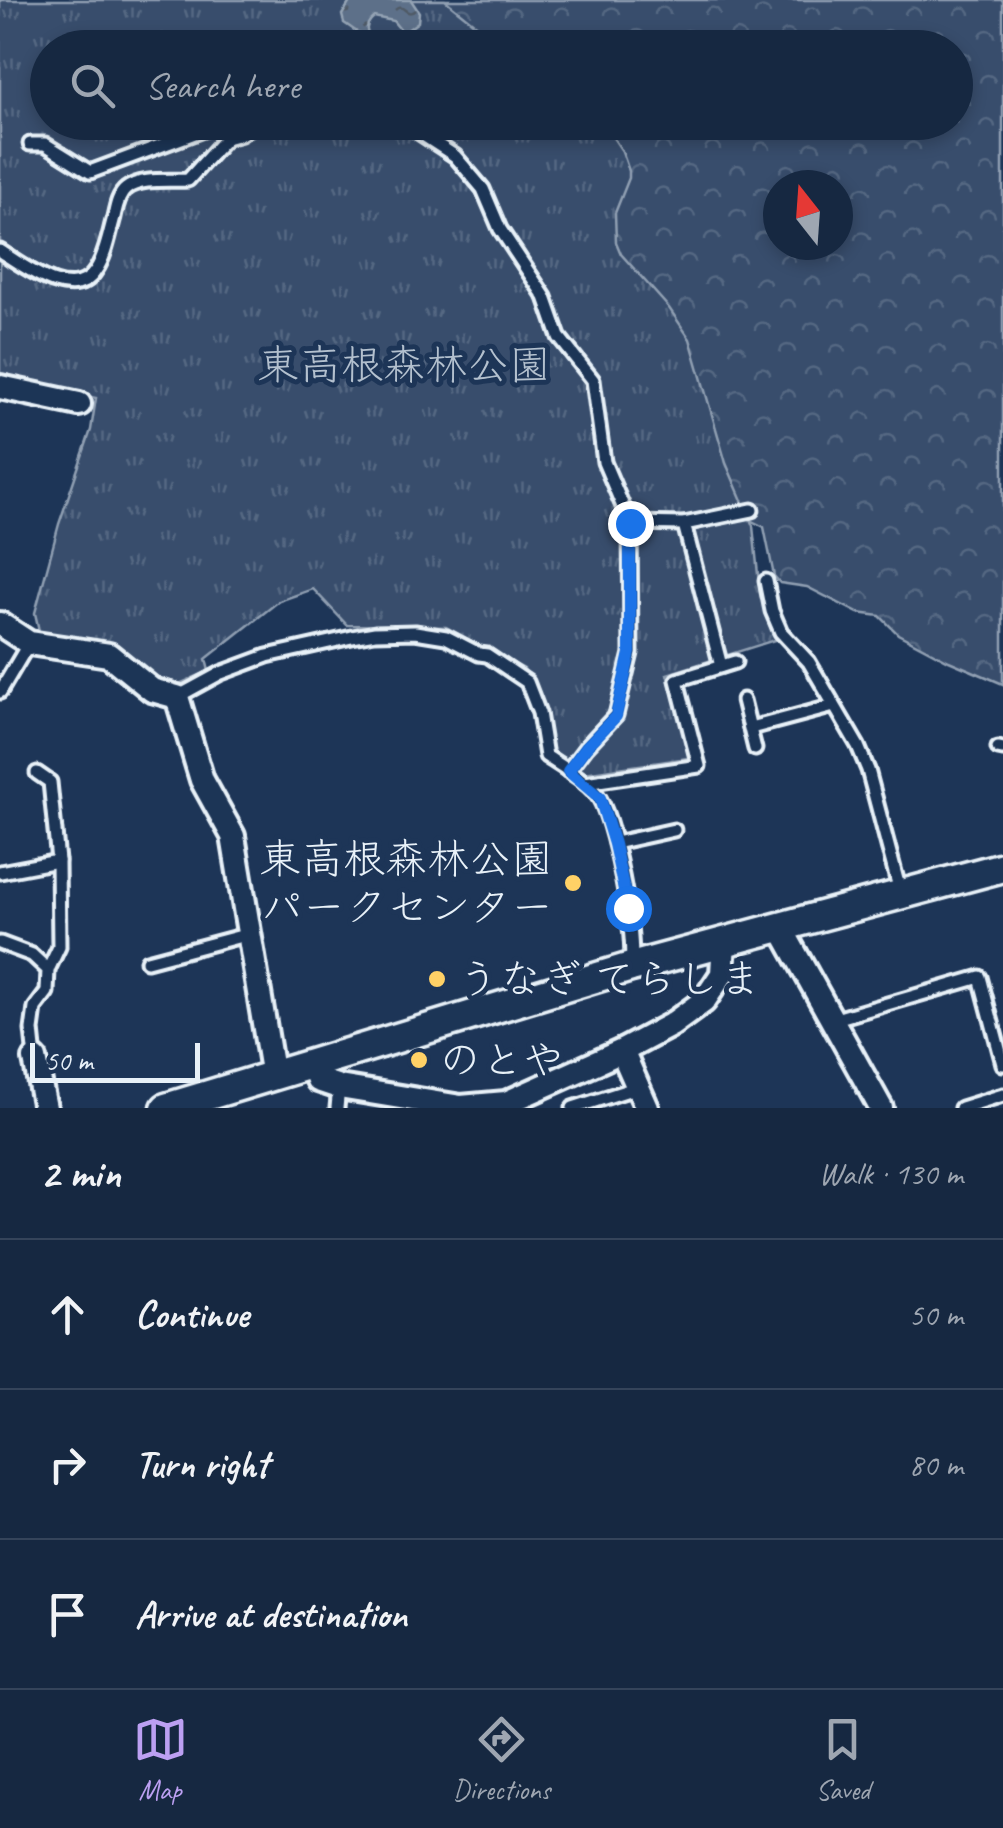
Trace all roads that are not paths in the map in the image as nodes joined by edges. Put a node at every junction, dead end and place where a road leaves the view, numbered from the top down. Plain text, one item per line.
1 (176, 140) edge
2 (224, 140) edge
3 (431, 140) edge
4 (30, 144) dead end
5 (0, 251) edge
6 (0, 387) edge
7 (79, 404) dead end
8 (752, 510) dead end
9 (630, 523) junction
10 (684, 524) junction
11 (766, 581) dead end
12 (0, 624) edge
13 (29, 643) junction
14 (735, 662) dead end
15 (721, 666) junction
16 (0, 692) edge
17 (177, 697) junction
18 (743, 700) dead end
19 (834, 706) junction
20 (751, 728) junction
21 (756, 749) dead end
22 (568, 771) junction
23 (38, 773) dead end
24 (584, 783) junction
25 (674, 830) dead end
26 (614, 844) junction
27 (58, 861) junction
28 (1003, 867) edge
29 (0, 872) edge
30 (904, 892) junction
31 (781, 928) junction
32 (250, 934) junction
33 (724, 941) junction
34 (0, 943) edge
35 (146, 961) dead end
36 (631, 967) junction
37 (48, 970) junction
38 (832, 1020) junction
39 (999, 1033) edge
40 (622, 1051) junction
41 (36, 1058) joint
42 (312, 1064) junction
43 (1003, 1064) edge
44 (273, 1077) junction
45 (1003, 1095) edge
46 (338, 1098) edge
47 (642, 1098) edge
48 (45, 1108) edge
49 (166, 1108) edge
50 (574, 1108) edge
51 (881, 1108) edge
52 (962, 1108) edge

1 - 4 lane
2 - 5 lane
3 - 9 lane
6 - 7 street
8 - 10 lane
9 - 10 lane
9 - 22 lane
10 - 15 lane
11 - 19 lane
12 - 13 street
13 - 16 lane
13 - 17 street
14 - 15 lane
15 - 24 lane
17 - 22 lane
17 - 32 street
18 - 20 lane
19 - 20 lane
19 - 30 lane
20 - 21 lane
22 - 24 lane
23 - 27 lane
24 - 26 lane
25 - 26 lane
26 - 36 lane
27 - 29 lane
27 - 37 lane
28 - 30 street
30 - 31 street
31 - 33 street
31 - 38 street
32 - 35 lane
32 - 44 street
33 - 36 street
33 - 40 street
34 - 37 lane
36 - 42 street
37 - 41 lane
38 - 39 lane
38 - 51 street
39 - 43 lane
40 - 46 street
40 - 47 street
41 - 48 street
42 - 44 street
42 - 46 street
44 - 49 street
45 - 52 lane
47 - 50 lane

